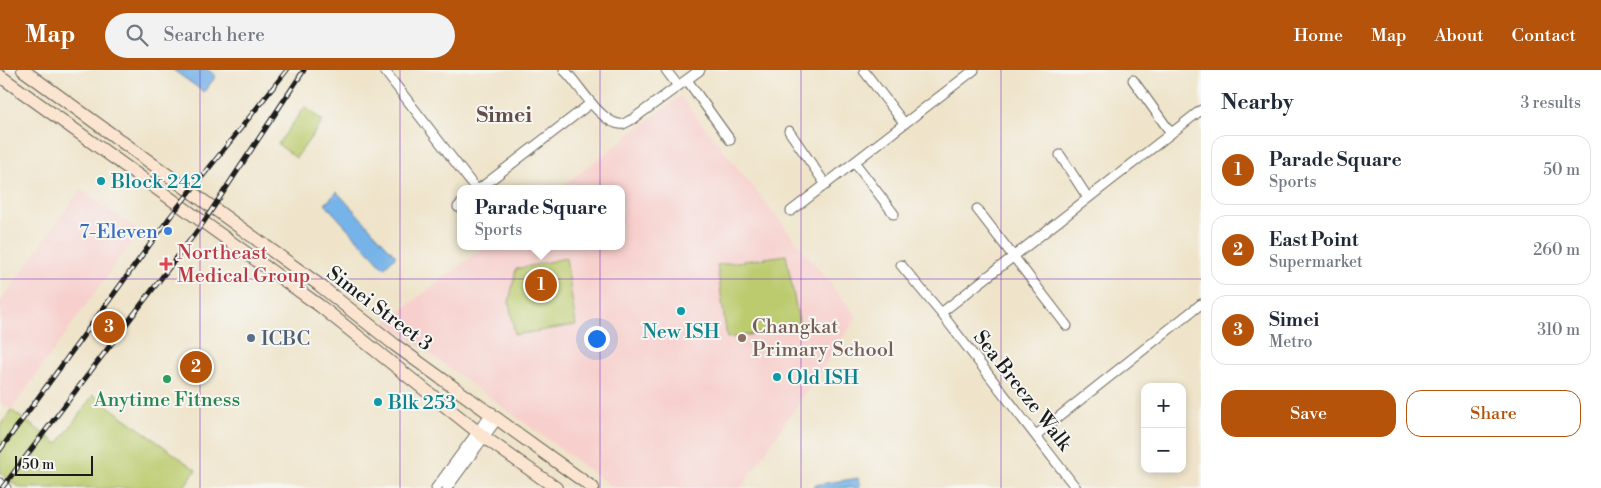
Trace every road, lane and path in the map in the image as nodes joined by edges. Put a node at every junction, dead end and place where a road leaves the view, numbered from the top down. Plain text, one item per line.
1 (384, 70) edge
2 (564, 70) edge
3 (666, 70) edge
4 (700, 70) edge
5 (974, 70) edge
6 (26, 71) edge
7 (864, 71) edge
8 (0, 76) edge
9 (687, 80) junction
10 (1133, 80) dead end
11 (678, 86) junction
12 (16, 87) junction
13 (591, 103) junction
14 (1201, 110) edge
15 (904, 123) junction
16 (788, 131) dead end
17 (1171, 133) junction
18 (730, 140) dead end
19 (1060, 155) dead end
20 (855, 163) junction
21 (826, 184) junction
22 (475, 185) edge
23 (483, 185) edge
24 (1088, 198) junction
25 (977, 209) dead end
26 (791, 211) dead end
27 (894, 214) dead end
28 (1014, 257) junction
29 (901, 265) dead end
30 (1201, 304) edge
31 (941, 313) junction
32 (1067, 326) dead end
33 (495, 415) junction
34 (481, 434) junction
35 (1036, 435) junction
36 (0, 483) edge
37 (6, 488) edge
38 (436, 488) edge
39 (447, 488) edge
40 (556, 488) edge
41 (593, 488) edge
42 (1076, 488) edge

1 - 22 street
2 - 13 street
3 - 11 street
4 - 9 street
5 - 15 street
6 - 12 street
6 - 33 main road, Simei Street 3
7 - 15 street
8 - 12 main road, Simei Street 3
9 - 11 street
9 - 18 street
10 - 17 street
11 - 13 street
12 - 34 main road, Simei Street 3
13 - 23 street
14 - 17 street
15 - 20 street
16 - 21 street
17 - 24 street
19 - 24 street
20 - 21 street
20 - 27 street
21 - 26 street
24 - 28 street
25 - 28 street
28 - 31 street
28 - 32 street
29 - 31 street, Sea Breeze Walk
30 - 35 street
31 - 35 street, Sea Breeze Walk
33 - 34 street
33 - 41 main road, Simei Street 3
34 - 38 street
34 - 39 street
34 - 40 main road, Simei Street 3
35 - 42 street, Sea Breeze Walk
36 - 37 street

